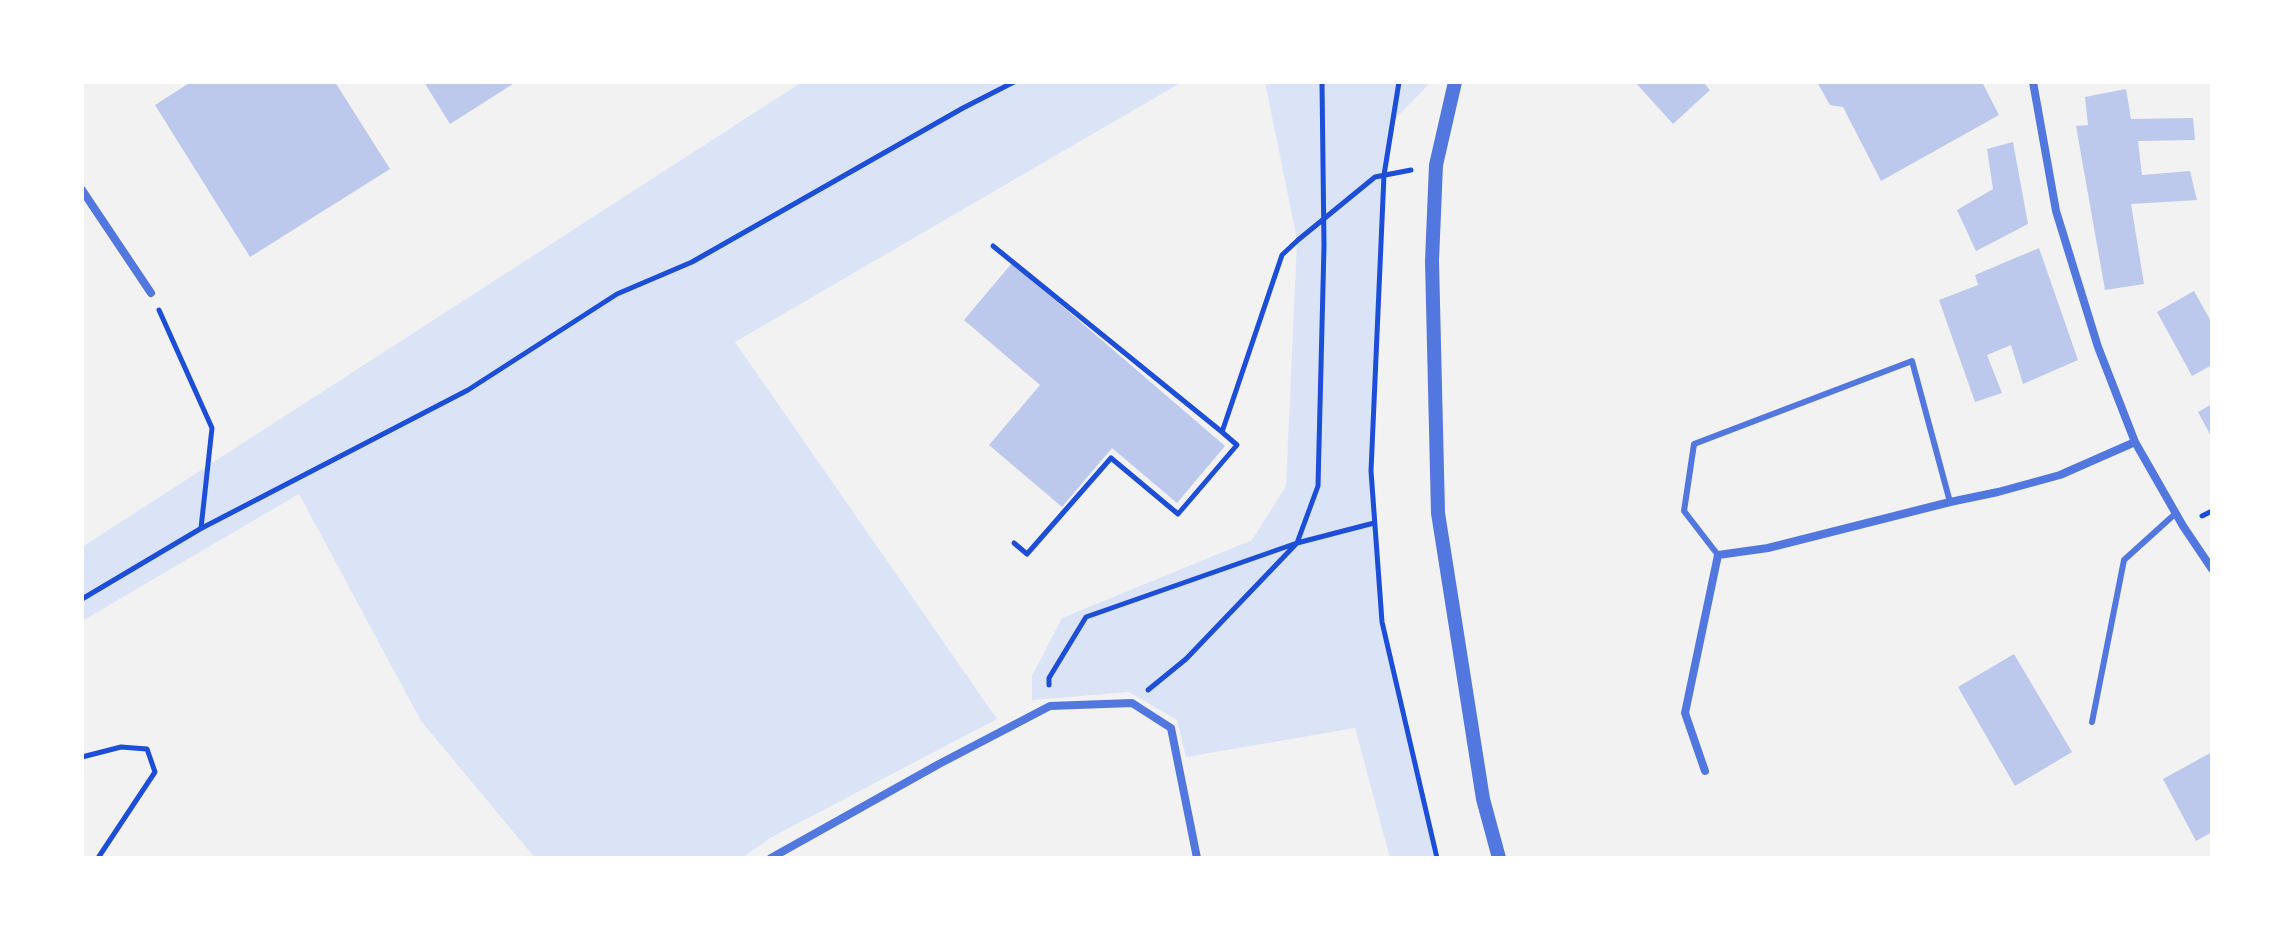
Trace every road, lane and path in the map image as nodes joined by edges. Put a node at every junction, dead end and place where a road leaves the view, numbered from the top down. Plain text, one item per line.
1 (1014, 82) edge
2 (1322, 82) edge
3 (1399, 82) edge
4 (1455, 82) edge
5 (2033, 82) edge
6 (1436, 165) junction
7 (1384, 175) junction
8 (82, 190) edge
9 (1324, 219) junction
10 (993, 246) dead end
11 (151, 293) joint
12 (1222, 432) junction
13 (2135, 442) junction
14 (1950, 502) junction
15 (2176, 513) junction
16 (1374, 523) junction
17 (200, 529) junction
18 (1014, 543) dead end
19 (1297, 543) junction
20 (1718, 555) junction
21 (2212, 569) edge
22 (82, 599) edge
23 (1132, 703) junction
24 (1050, 706) junction
25 (2092, 722) dead end
26 (82, 757) edge
27 (1705, 771) dead end
28 (98, 858) edge
29 (771, 858) edge
30 (1197, 858) edge
31 (1437, 858) edge
32 (1499, 858) edge

1 - 17 path
2 - 9 path
3 - 7 path
4 - 6 street
5 - 13 street
6 - 7 path
6 - 32 street
7 - 9 path
7 - 16 path
8 - 11 street
9 - 12 path
9 - 19 path
10 - 12 path
11 - 17 path
12 - 18 path
13 - 14 street
13 - 15 street
14 - 20 street
14 - 20 lane
15 - 21 street
15 - 25 lane
16 - 19 path
16 - 31 path
17 - 22 path
19 - 23 path
19 - 24 path
20 - 27 street
23 - 24 street
23 - 30 street
24 - 29 street
26 - 28 path

